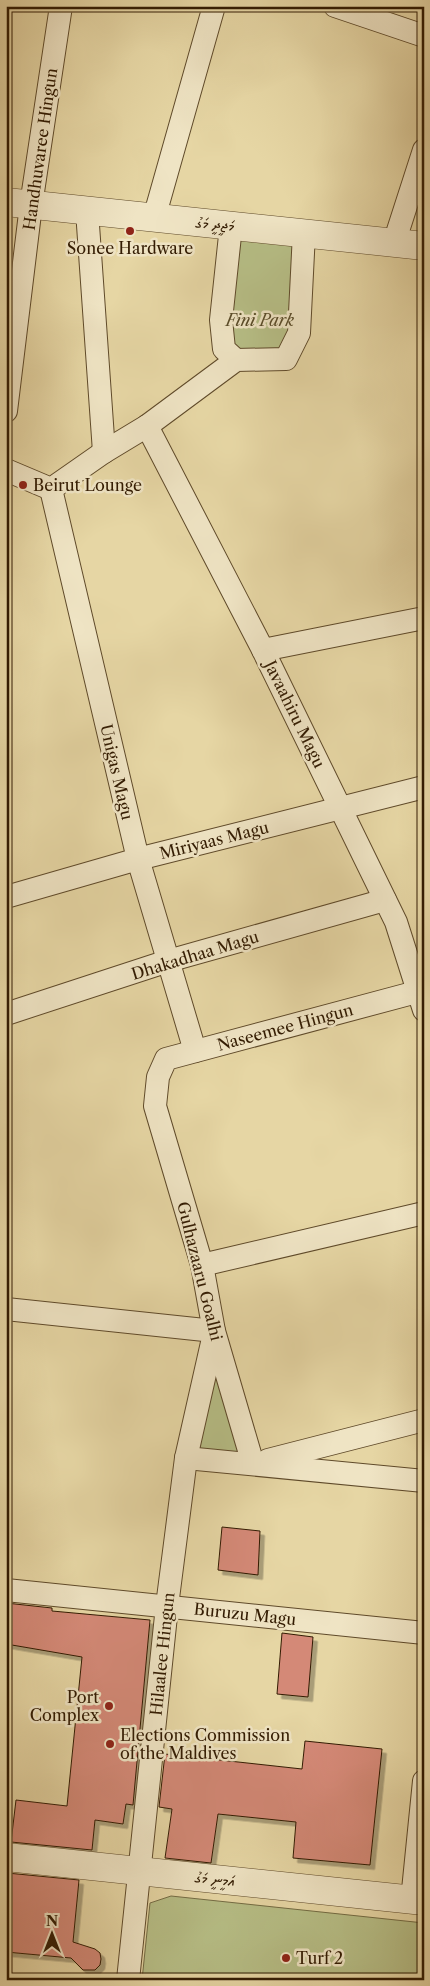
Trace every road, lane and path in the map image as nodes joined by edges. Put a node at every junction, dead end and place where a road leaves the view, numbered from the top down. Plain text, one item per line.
1 (61, 6) edge
2 (214, 6) edge
3 (335, 6) edge
4 (424, 36) edge
5 (424, 150) edge
6 (19, 204) edge
7 (87, 211) junction
8 (154, 218) junction
9 (231, 226) junction
10 (304, 233) junction
11 (394, 243) junction
12 (424, 246) edge
13 (236, 360) junction
14 (6, 411) edge
15 (147, 426) junction
16 (104, 452) junction
17 (6, 470) edge
18 (51, 489) junction
19 (424, 618) edge
20 (263, 650) junction
21 (424, 787) edge
22 (340, 808) junction
23 (138, 860) junction
24 (6, 897) edge
25 (385, 900) junction
26 (168, 961) junction
27 (422, 997) edge
28 (6, 1014) edge
29 (195, 1051) junction
30 (158, 1077) joint
31 (424, 1213) edge
32 (202, 1265) junction
33 (6, 1309) edge
34 (214, 1331) junction
35 (424, 1420) edge
36 (186, 1458) junction
37 (253, 1464) junction
38 (424, 1480) edge
39 (6, 1590) edge
40 (167, 1606) junction
41 (424, 1633) edge
42 (424, 1781) edge
43 (6, 1857) edge
44 (139, 1871) junction
45 (418, 1900) edge
46 (128, 1980) edge

1 - 6 street, Handhuvaree Hingun
2 - 8 street
3 - 4 street
5 - 11 street
6 - 7 street, މަޖީދީ މަގު
6 - 14 street, Handhuvaree Hingun
7 - 8 street, މަޖީދީ މަގު
7 - 16 street
8 - 9 street, މަޖީދީ މަގު
9 - 10 street, މަޖީދީ މަގު
9 - 13 street
10 - 11 street, މަޖީދީ މަގު
10 - 13 street
11 - 12 street, މަޖީދީ މަގު
13 - 15 street
15 - 16 street
15 - 20 street, Javaahiru Magu
16 - 18 street
17 - 18 street
18 - 23 street, Unigas Magu
19 - 20 street
20 - 22 street, Javaahiru Magu
21 - 22 street, Miriyaas Magu
22 - 23 street, Miriyaas Magu
22 - 25 street, Javaahiru Magu
23 - 24 street, Miriyaas Magu
23 - 26 street, Unigas Magu
25 - 26 street, Dhakadhaa Magu
25 - 27 street, Javaahiru Magu
26 - 28 street, Dhakadhaa Magu
26 - 29 street, Unigas Magu
27 - 29 street, Naseemee Hingun
29 - 30 street, Naseemee Hingun
30 - 32 street, Gulhazaaru Goalhi
31 - 32 street
32 - 34 street, Gulhazaaru Goalhi
33 - 34 street
34 - 36 street, Hilaalee Hingun
34 - 37 street, Gulhazaaru Goalhi
35 - 37 street
36 - 37 street
36 - 40 street, Hilaalee Hingun
37 - 38 street
39 - 40 street, Buruzu Magu
40 - 41 street, Buruzu Magu
40 - 44 street, Hilaalee Hingun
42 - 45 street
43 - 44 street, އަމީނީ މަގު
44 - 45 street, އަމީނީ މަގު
44 - 46 street, Hilaalee Hingun

